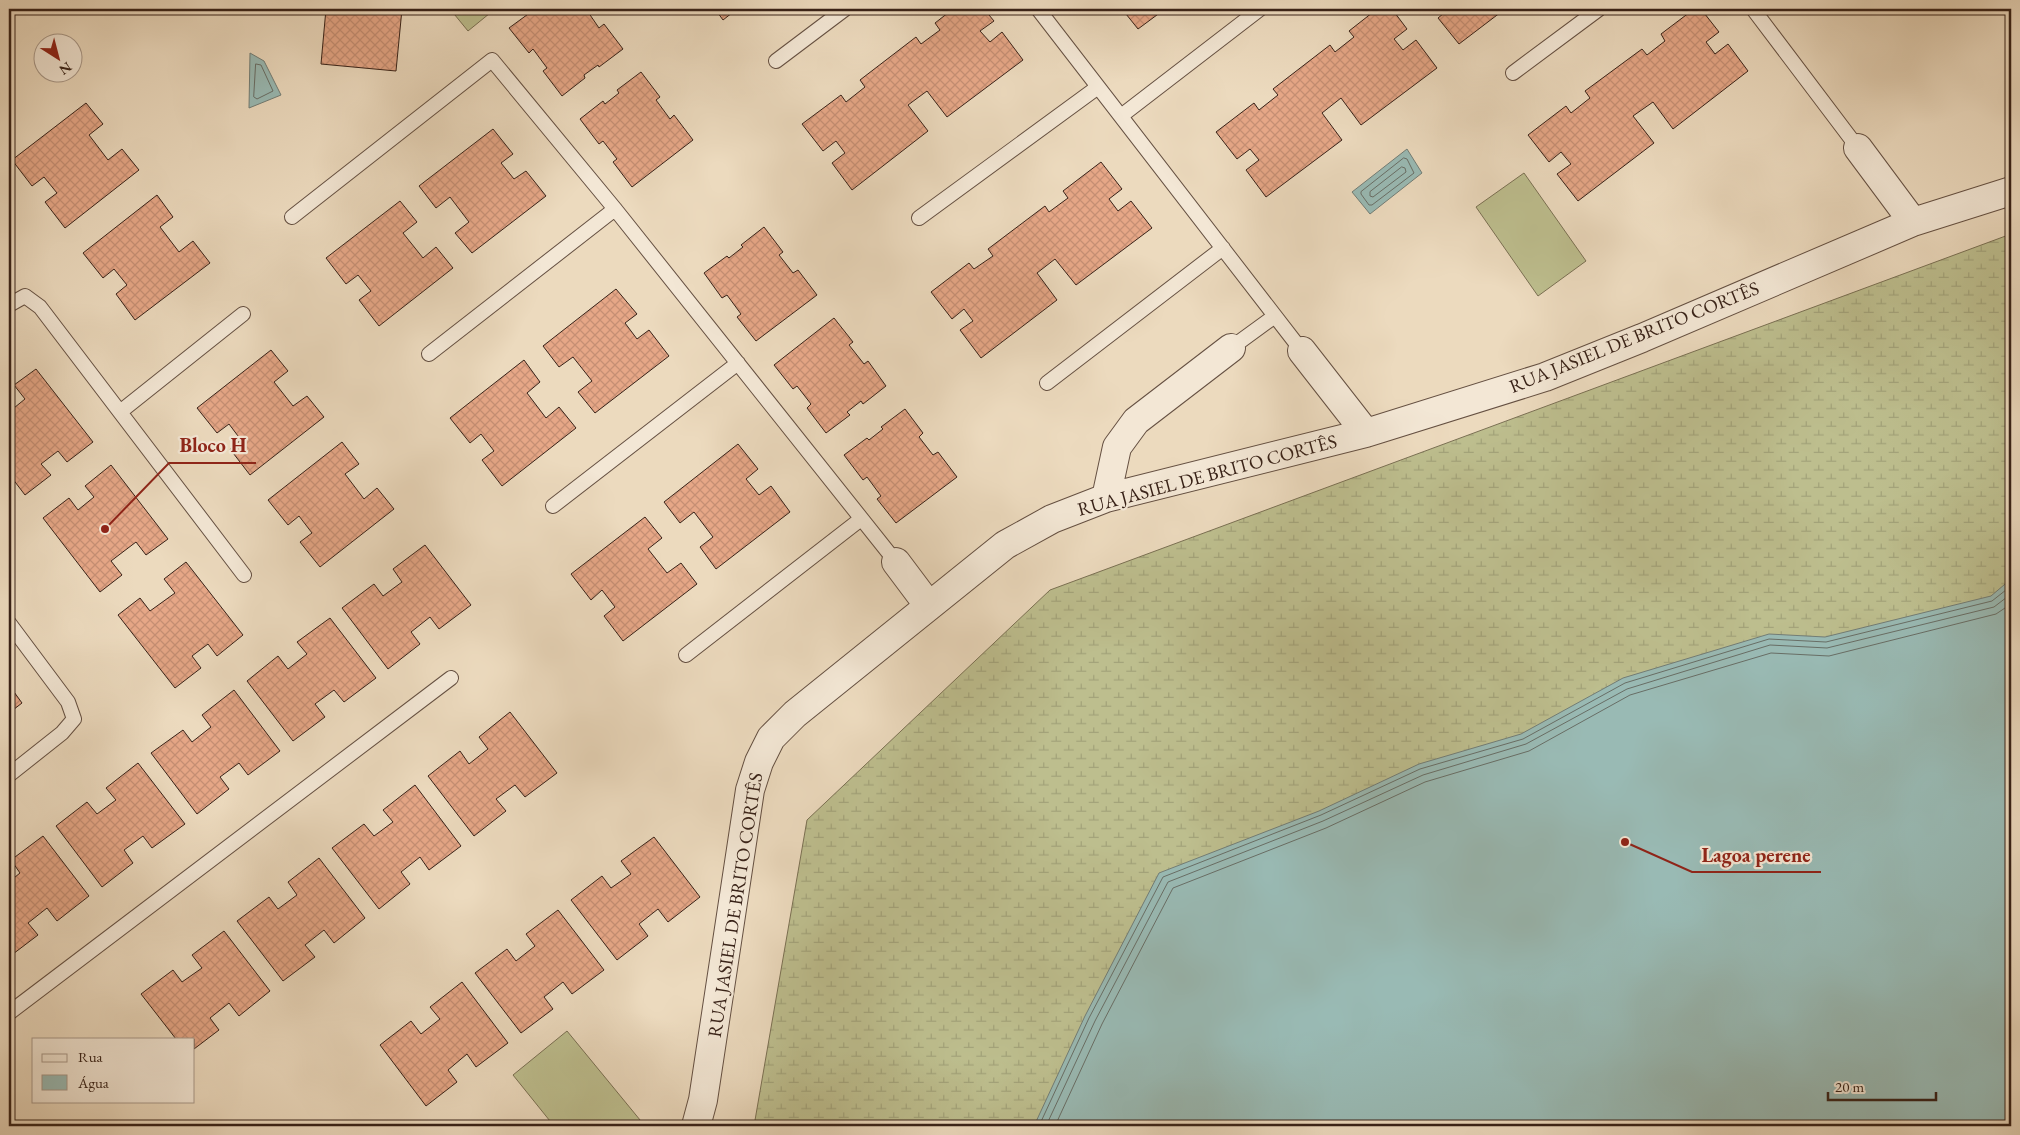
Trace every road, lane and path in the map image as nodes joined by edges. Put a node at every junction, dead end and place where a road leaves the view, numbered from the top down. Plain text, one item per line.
1 (845, 9) edge
2 (1038, 9) edge
3 (1260, 9) edge
4 (1599, 9) edge
5 (1754, 9) edge
6 (776, 61) dead end
7 (1514, 72) dead end
8 (1098, 87) junction
9 (1121, 116) junction
10 (1858, 148) joint
11 (2011, 191) edge
12 (615, 209) junction
13 (292, 218) dead end
14 (919, 218) dead end
15 (1913, 222) junction
16 (1223, 248) junction
17 (9, 305) edge
18 (243, 314) dead end
19 (1275, 316) junction
20 (1231, 348) joint
21 (1302, 351) joint
22 (429, 354) dead end
23 (738, 363) junction
24 (1047, 383) dead end
25 (120, 412) junction
26 (1366, 433) junction
27 (1106, 498) junction
28 (554, 506) dead end
29 (861, 519) junction
30 (896, 562) joint
31 (244, 575) dead end
32 (929, 606) junction
33 (9, 623) edge
34 (686, 655) dead end
35 (451, 678) dead end
36 (9, 775) edge
37 (9, 1013) edge
38 (696, 1126) edge

1 - 6 lane
2 - 8 lane
3 - 9 lane
4 - 7 lane
5 - 10 lane
8 - 9 lane
8 - 14 lane
9 - 16 lane
10 - 15 street
11 - 15 street, RUA JASIEL DE BRITO CORTÊS
12 - 13 lane
12 - 22 lane
12 - 23 lane
15 - 26 street, RUA JASIEL DE BRITO CORTÊS
16 - 19 lane
16 - 24 lane
17 - 25 lane
18 - 25 lane
19 - 20 lane
19 - 21 lane
20 - 27 street
21 - 26 street
23 - 28 lane
23 - 29 lane
25 - 31 lane
26 - 27 street, RUA JASIEL DE BRITO CORTÊS
27 - 32 street, RUA JASIEL DE BRITO CORTÊS
29 - 30 lane
29 - 34 lane
30 - 32 street
32 - 38 street, RUA JASIEL DE BRITO CORTÊS
33 - 36 lane
35 - 37 lane

